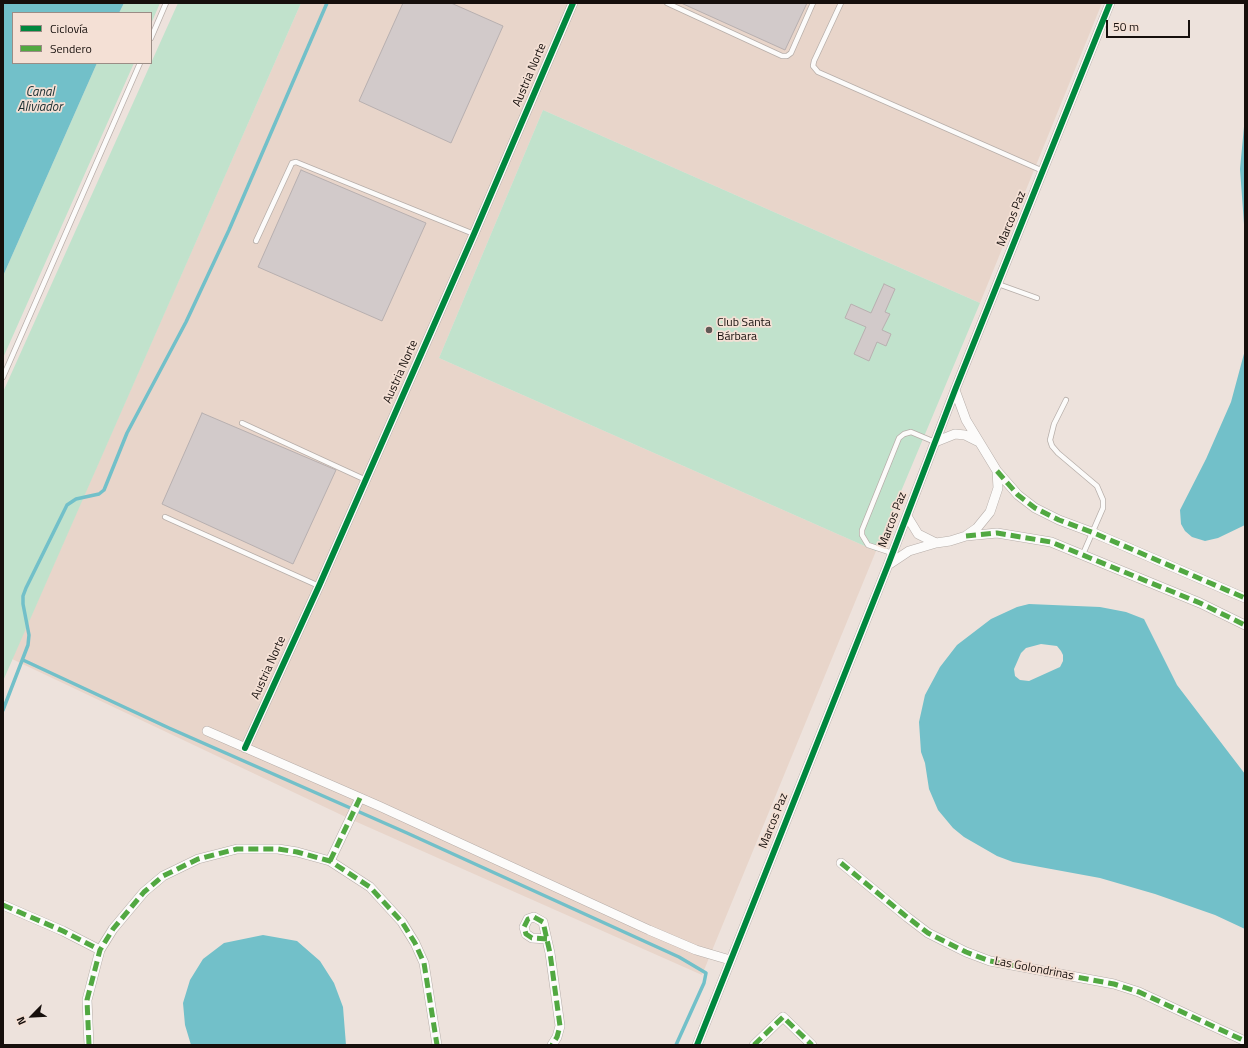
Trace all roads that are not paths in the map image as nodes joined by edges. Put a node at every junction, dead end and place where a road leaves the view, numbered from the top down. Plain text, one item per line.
1 (166, 3) edge
2 (573, 3) edge
3 (667, 3) edge
4 (813, 3) edge
5 (841, 3) edge
6 (1110, 3) edge
7 (152, 36) edge
8 (140, 64) edge
9 (1043, 171) junction
10 (474, 234) junction
11 (256, 241) dead end
12 (998, 284) junction
13 (1037, 298) dead end
14 (3, 377) edge
15 (955, 390) junction
16 (1066, 400) dead end
17 (242, 423) dead end
18 (935, 442) junction
19 (979, 442) junction
20 (997, 471) junction
21 (366, 480) junction
22 (165, 516) dead end
23 (907, 516) junction
24 (1094, 533) junction
25 (966, 536) junction
26 (936, 543) junction
27 (892, 553) junction
28 (1082, 554) junction
29 (888, 565) junction
30 (319, 586) junction
31 (1245, 598) edge
32 (1245, 625) edge
33 (208, 731) dead end
34 (245, 748) junction
35 (358, 801) junction
36 (330, 861) junction
37 (841, 863) dead end
38 (3, 905) edge
39 (547, 939) dead end
40 (100, 950) junction
41 (730, 960) junction
42 (1245, 1041) edge
43 (89, 1045) edge
44 (437, 1045) edge
45 (552, 1045) edge
46 (697, 1045) edge
47 (754, 1045) edge
48 (812, 1045) edge

1 - 7 lane
2 - 10 street, Austria Norte
3 - 4 lane
5 - 9 lane
6 - 9 street, Marcos Paz
8 - 14 lane
9 - 12 street, Marcos Paz
10 - 11 lane
10 - 21 street, Austria Norte
12 - 13 lane
12 - 15 street, Marcos Paz
15 - 18 street, Marcos Paz
15 - 19 street
16 - 24 lane
17 - 21 lane
18 - 19 street
18 - 23 street, Marcos Paz
18 - 27 lane
19 - 20 street
20 - 24 street
20 - 25 street
21 - 30 street, Austria Norte
22 - 30 lane
23 - 26 street
23 - 27 street, Marcos Paz
24 - 28 lane
24 - 31 street
25 - 26 street
25 - 28 street
26 - 29 street
27 - 29 street, Marcos Paz
28 - 32 street
29 - 41 street, Marcos Paz
30 - 34 street, Austria Norte
33 - 34 street
34 - 35 street
35 - 36 street
35 - 41 street
36 - 40 street
36 - 44 street
37 - 42 street, Las Golondrinas
38 - 40 street
39 - 45 street
40 - 43 street
41 - 46 street, Marcos Paz
47 - 48 street

